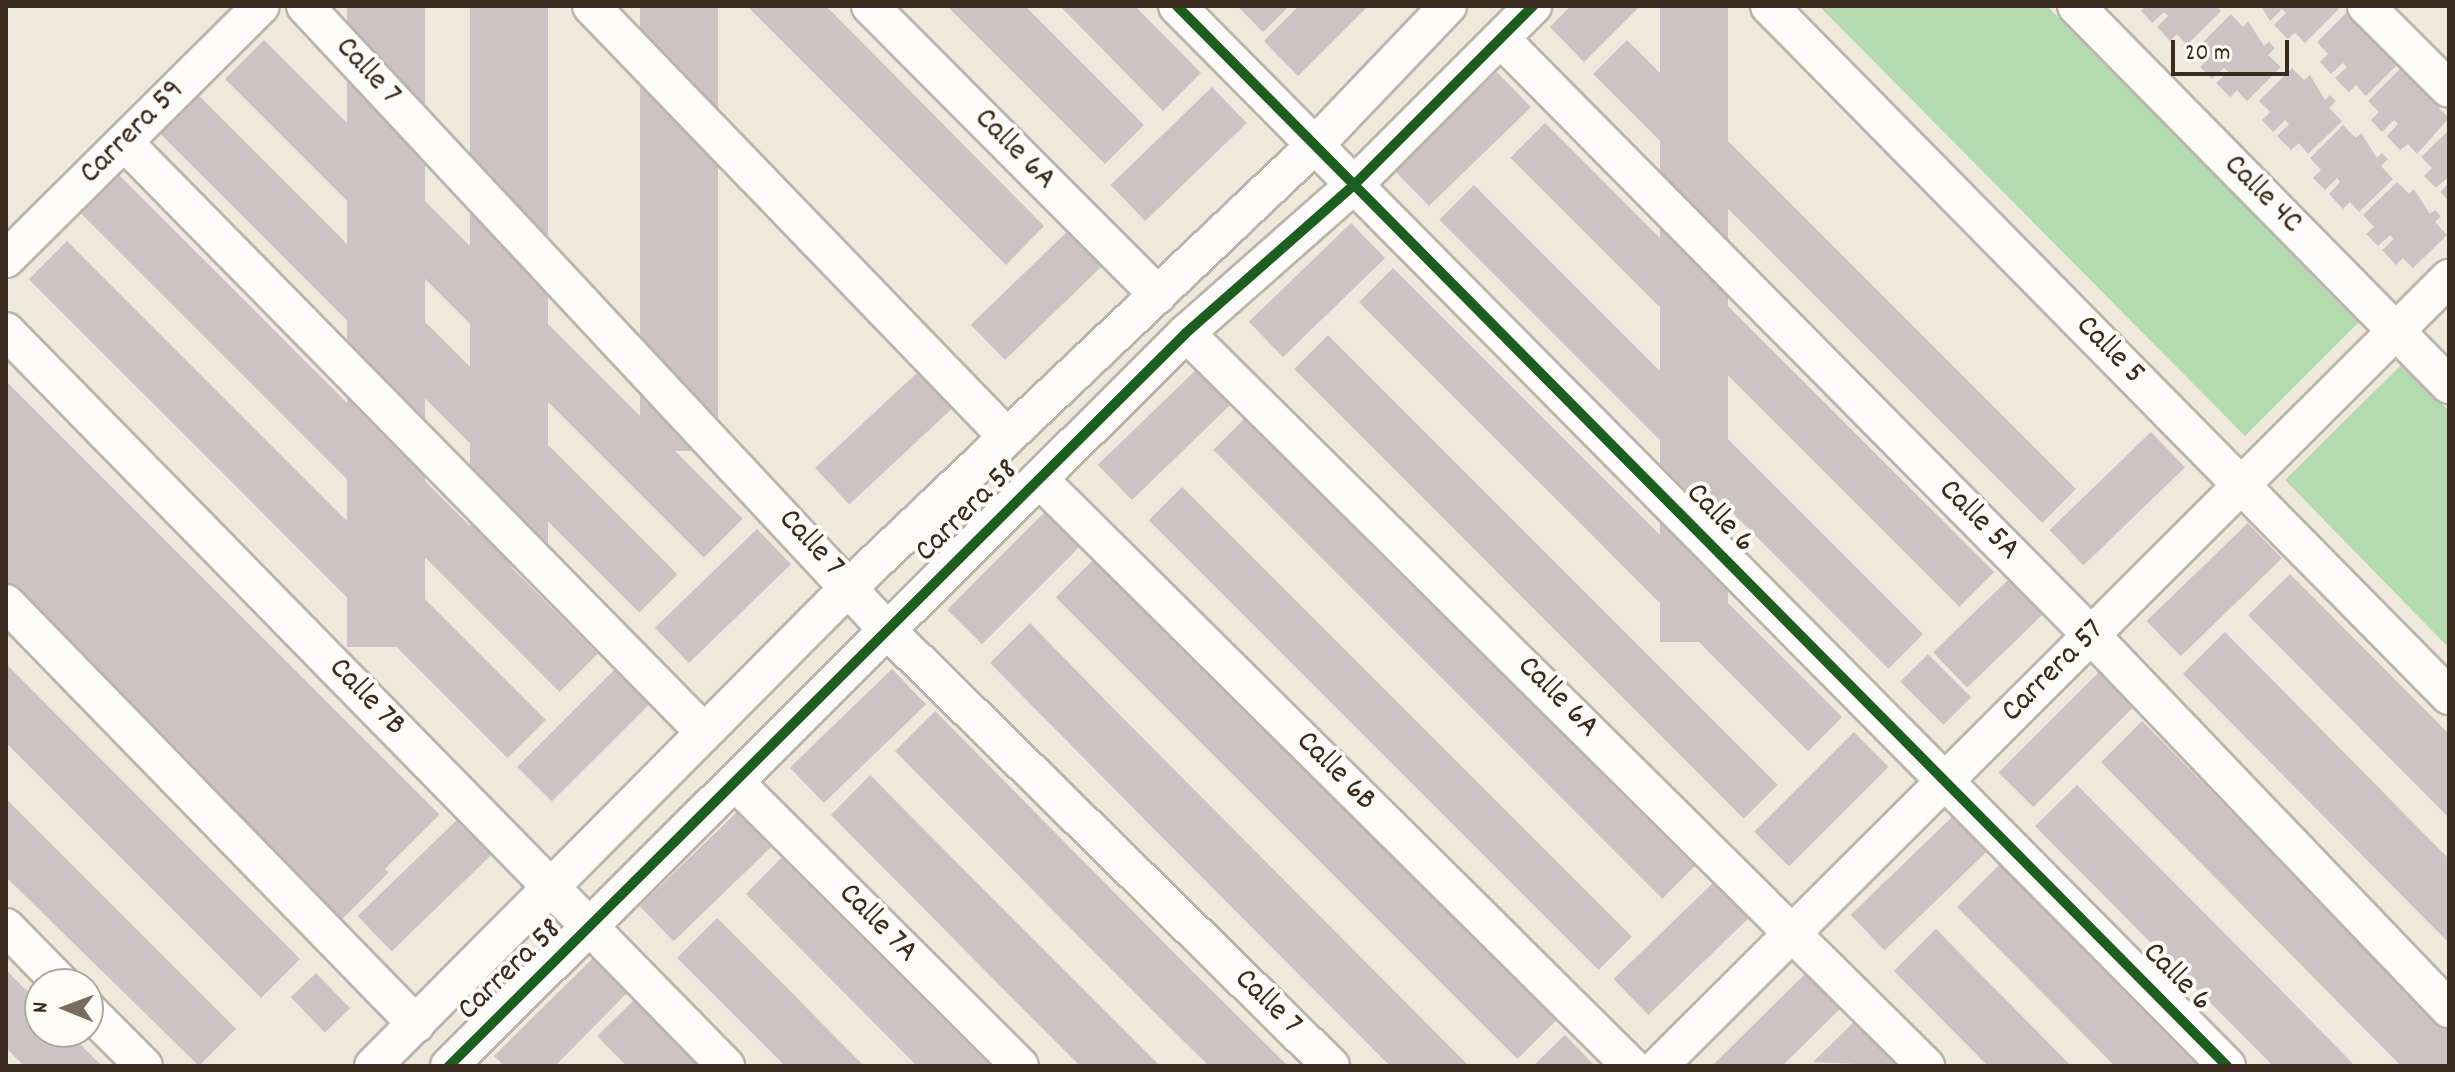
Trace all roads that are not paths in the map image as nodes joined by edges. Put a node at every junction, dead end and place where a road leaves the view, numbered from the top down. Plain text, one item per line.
1 (261, 6) edge
2 (305, 6) edge
3 (591, 6) edge
4 (870, 6) edge
5 (1177, 6) edge
6 (1448, 6) edge
7 (1533, 6) edge
8 (1769, 6) edge
9 (2076, 6) edge
10 (2366, 6) edge
11 (1501, 39) junction
12 (2449, 89) edge
13 (124, 142) junction
14 (1316, 144) junction
15 (1355, 184) junction
16 (6, 259) edge
17 (2449, 278) edge
18 (1158, 295) junction
19 (6, 331) edge
20 (2396, 331) junction
21 (1186, 333) junction
22 (2449, 385) edge
23 (1007, 437) junction
24 (1039, 479) junction
25 (2241, 486) junction
26 (849, 587) junction
27 (6, 603) edge
28 (887, 630) junction
29 (2091, 635) junction
30 (2449, 696) edge
31 (704, 732) junction
32 (735, 782) junction
33 (1943, 783) junction
34 (550, 885) junction
35 (6, 927) edge
36 (591, 930) junction
37 (1794, 931) junction
38 (46, 968) edge
39 (2449, 1009) edge
40 (416, 1024) junction
41 (104, 1026) edge
42 (144, 1066) edge
43 (373, 1066) edge
44 (449, 1066) edge
45 (726, 1066) edge
46 (1020, 1066) edge
47 (1331, 1066) edge
48 (1631, 1066) edge
49 (1659, 1066) edge
50 (1926, 1066) edge
51 (2227, 1066) edge

1 - 13 street, Carrera 59
2 - 26 street, Calle 7
3 - 23 street
4 - 18 street, Calle 6A
5 - 14 street, Calle 6
6 - 14 street, Carrera 58
7 - 11 street, Carrera 58
8 - 25 street, Calle 5
9 - 20 street, Calle 4C
10 - 12 street
11 - 15 street, Carrera 58
11 - 29 street, Calle 5A
13 - 16 street, Carrera 59
13 - 31 street
14 - 15 street, Calle 6
14 - 18 street, Carrera 58
15 - 21 street, Carrera 58
15 - 33 street, Calle 6
17 - 20 street, Carrera 57
18 - 23 street, Carrera 58
19 - 34 street, Calle 7B
20 - 22 street, Calle 4C
20 - 25 street, Carrera 57
21 - 24 street, Carrera 58
21 - 37 street, Calle 6A
23 - 26 street, Carrera 58
24 - 28 street, Carrera 58
24 - 48 street, Calle 6B
25 - 29 street, Carrera 57
25 - 30 street, Calle 5
26 - 28 street, Calle 7
26 - 31 street, Carrera 58
27 - 40 street
28 - 32 street, Carrera 58
28 - 47 street, Calle 7
29 - 33 street, Carrera 57
29 - 39 street, Calle 5A
31 - 34 street, Carrera 58
32 - 36 street, Carrera 58
32 - 46 street, Calle 7A
33 - 37 street, Carrera 57
33 - 51 street, Calle 6
34 - 36 street, Calle 7B
34 - 40 street, Carrera 58
35 - 38 street
36 - 44 street, Carrera 58
36 - 45 street, Calle 7B
37 - 49 street, Carrera 57
37 - 50 street, Calle 6A
40 - 43 street, Carrera 58
41 - 42 street

